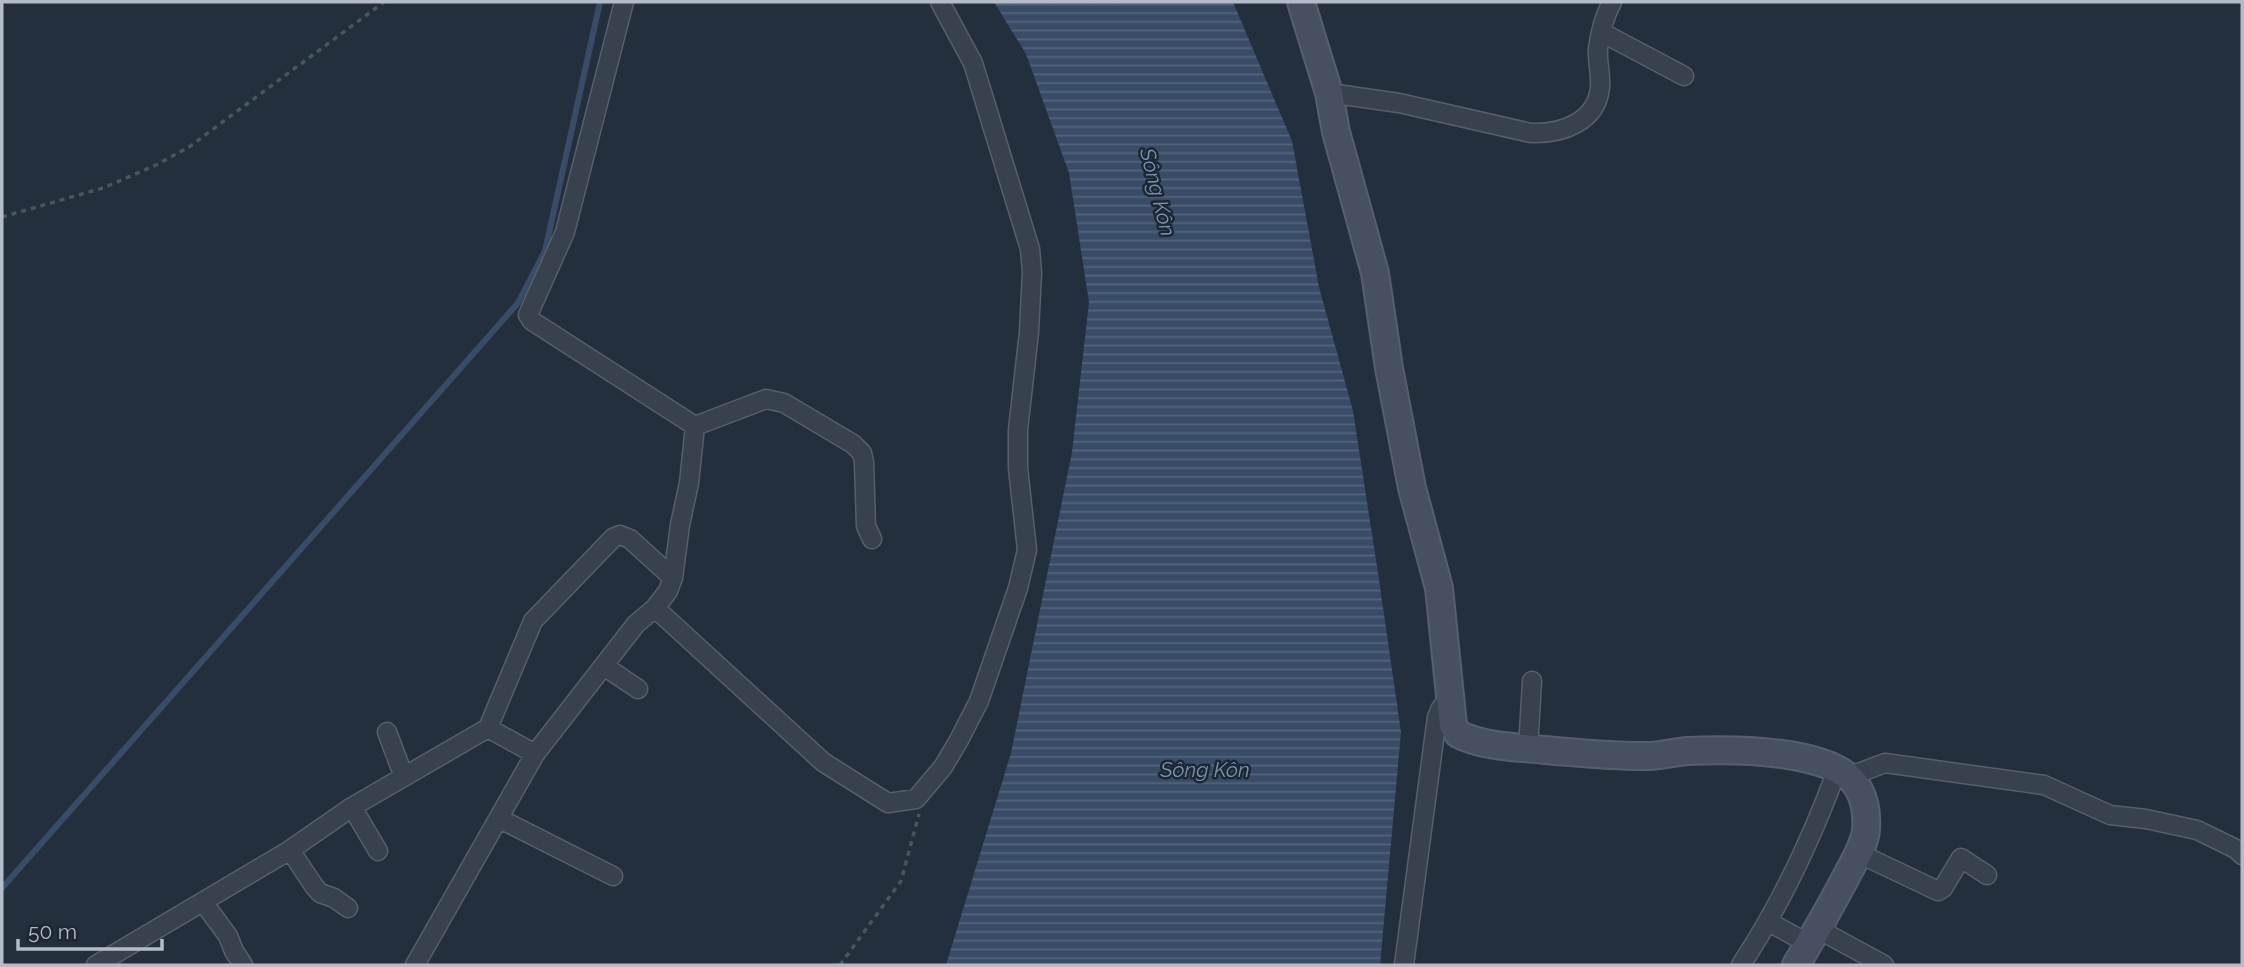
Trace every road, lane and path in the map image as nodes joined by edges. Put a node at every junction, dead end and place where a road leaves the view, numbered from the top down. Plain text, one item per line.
1 (384, 2) edge
2 (624, 2) edge
3 (940, 2) edge
4 (1301, 2) edge
5 (1612, 2) edge
6 (1601, 33) junction
7 (1684, 76) dead end
8 (1329, 93) junction
9 (2, 217) edge
10 (695, 426) junction
11 (872, 539) dead end
12 (673, 578) junction
13 (655, 608) junction
14 (604, 666) junction
15 (1532, 681) dead end
16 (638, 689) dead end
17 (1450, 698) junction
18 (488, 727) junction
19 (387, 732) dead end
20 (1528, 748) junction
21 (534, 754) junction
22 (1843, 773) junction
23 (404, 777) junction
24 (927, 787) junction
25 (352, 807) junction
26 (500, 819) junction
27 (290, 850) junction
28 (378, 851) dead end
29 (1858, 853) junction
30 (2242, 855) edge
31 (1987, 875) dead end
32 (613, 876) dead end
33 (203, 902) junction
34 (348, 908) dead end
35 (1769, 922) junction
36 (1807, 952) edge
37 (96, 965) edge
38 (243, 965) edge
39 (415, 965) edge
40 (840, 965) edge
41 (1404, 965) edge
42 (1741, 965) edge
43 (1884, 965) edge

1 - 9 path
2 - 10 street
3 - 24 street
4 - 8 street
5 - 6 street
6 - 7 street
6 - 8 street
8 - 17 street
10 - 11 street
10 - 12 street
12 - 13 street
12 - 18 street
13 - 14 street
13 - 24 street
14 - 16 street
14 - 21 street
15 - 20 street
17 - 20 street
17 - 41 street
18 - 21 street
18 - 23 street
19 - 23 street
20 - 22 street
21 - 26 street
22 - 29 street
22 - 30 street
22 - 35 street
23 - 25 street
24 - 40 path
25 - 27 street
25 - 28 street
26 - 32 street
26 - 39 street
27 - 33 street
27 - 34 street
29 - 31 street
29 - 36 street
33 - 37 street
33 - 38 street
35 - 36 street
35 - 42 street
36 - 43 street

